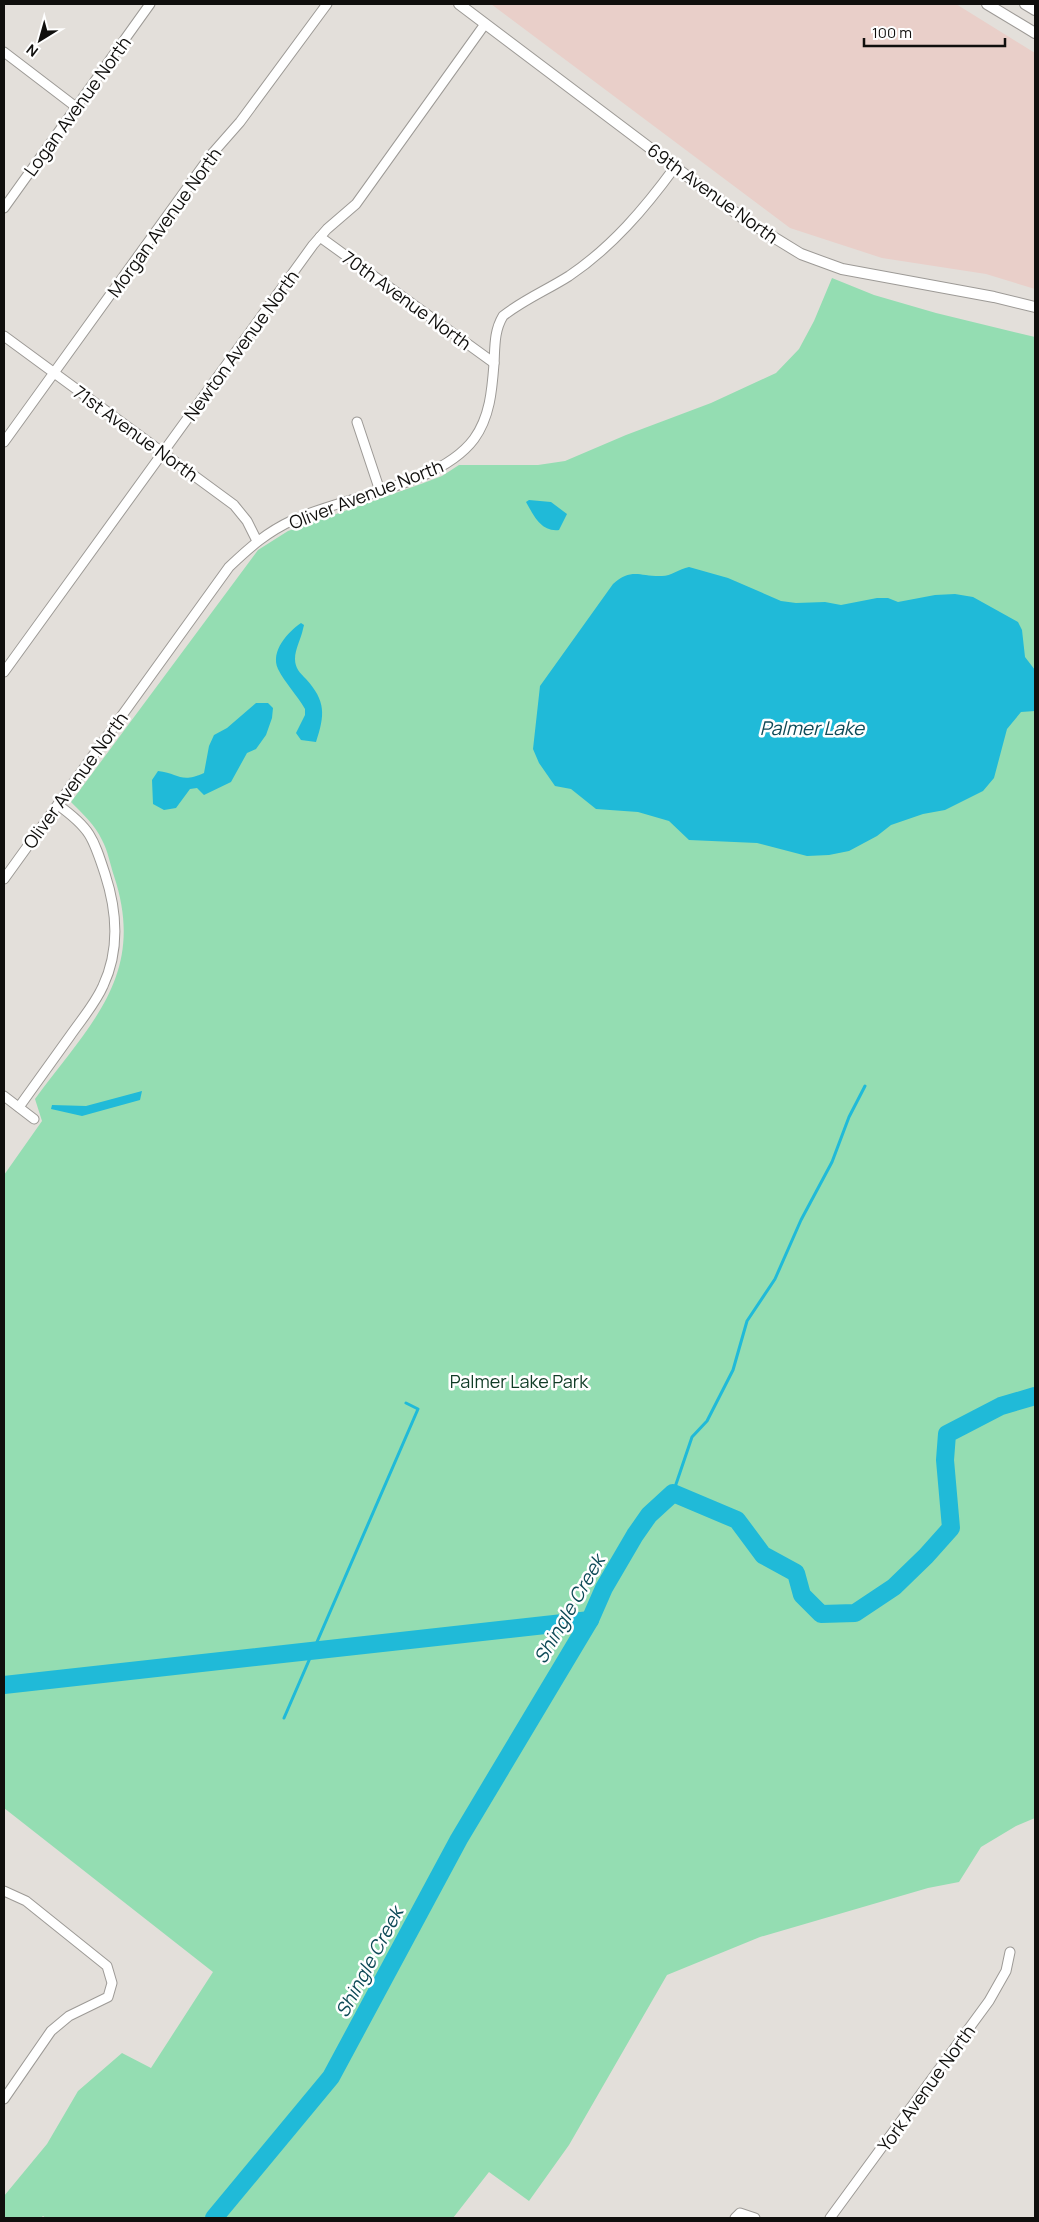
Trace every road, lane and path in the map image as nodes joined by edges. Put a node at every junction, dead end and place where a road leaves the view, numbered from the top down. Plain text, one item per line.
1 (150, 4) edge
2 (327, 4) edge
3 (459, 4) edge
4 (988, 4) edge
5 (1025, 4) edge
6 (1035, 10) edge
7 (486, 24) junction
8 (1035, 33) edge
9 (4, 52) edge
10 (76, 107) junction
11 (676, 167) junction
12 (4, 208) edge
13 (320, 237) junction
14 (1035, 307) edge
15 (4, 336) edge
16 (494, 363) junction
17 (54, 373) junction
18 (357, 422) dead end
19 (4, 442) edge
20 (163, 452) junction
21 (380, 491) junction
22 (257, 540) junction
23 (4, 672) edge
24 (58, 805) junction
25 (4, 879) edge
26 (4, 1096) edge
27 (19, 1107) junction
28 (34, 1119) dead end
29 (4, 1891) edge
30 (1010, 1952) dead end
31 (4, 2100) edge
32 (737, 2216) edge
33 (755, 2218) edge
34 (830, 2218) edge

1 - 10 street, Logan Avenue North
2 - 17 street, Morgan Avenue North
3 - 7 street, 69th Avenue North
4 - 8 street
5 - 6 street
7 - 11 street, 69th Avenue North
7 - 13 street, Newton Avenue North
9 - 10 street
10 - 12 street, Logan Avenue North
11 - 14 street, 69th Avenue North
11 - 16 street, Oliver Avenue North
13 - 16 street, 70th Avenue North
13 - 20 street, Newton Avenue North
15 - 17 street, 71st Avenue North
16 - 21 street, Oliver Avenue North
17 - 19 street, Morgan Avenue North
17 - 20 street, 71st Avenue North
18 - 21 street
20 - 22 street, 71st Avenue North
20 - 23 street, Newton Avenue North
21 - 22 street, Oliver Avenue North
22 - 24 street, Oliver Avenue North
24 - 25 street, Oliver Avenue North
24 - 27 street
26 - 27 street
27 - 28 street
29 - 31 street
30 - 34 street, York Avenue North
32 - 33 street

